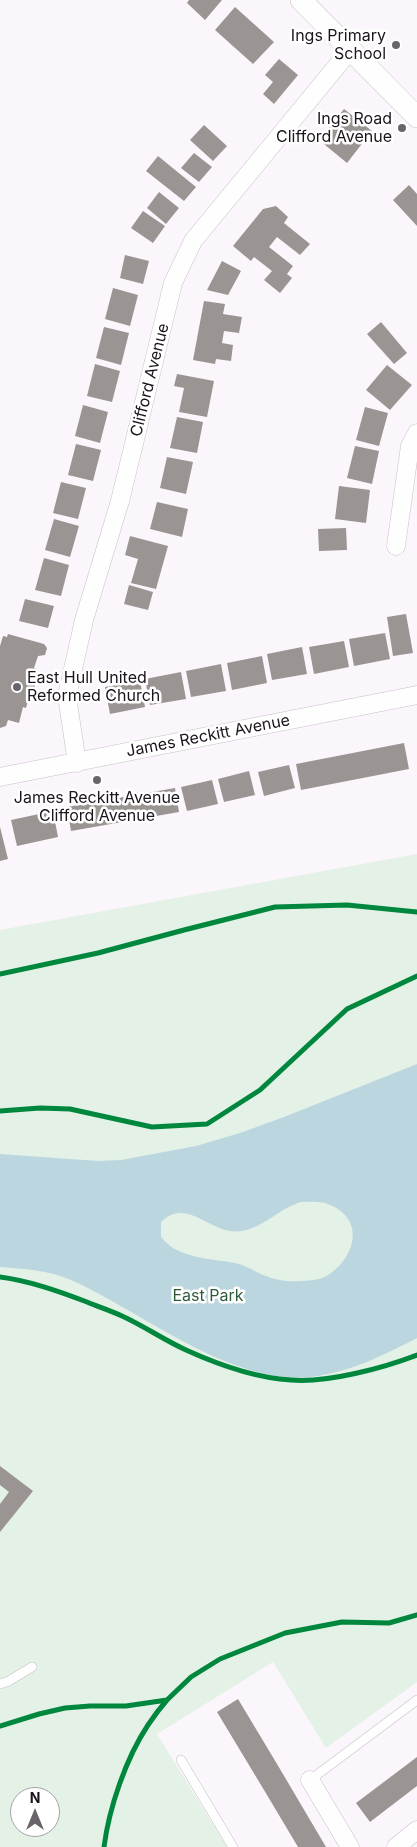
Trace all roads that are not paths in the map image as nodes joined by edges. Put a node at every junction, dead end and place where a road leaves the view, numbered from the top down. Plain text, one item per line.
1 (301, 0) edge
2 (352, 50) junction
3 (417, 118) edge
4 (417, 433) edge
5 (396, 546) dead end
6 (417, 695) edge
7 (77, 763) junction
8 (0, 777) edge
9 (32, 1667) dead end
10 (0, 1684) edge
11 (417, 1700) edge
12 (181, 1760) dead end
13 (310, 1780) joint
14 (417, 1830) edge
15 (233, 1847) edge
16 (350, 1847) edge
17 (396, 1847) edge

1 - 2 street
2 - 3 street
2 - 7 street, Clifford Avenue
4 - 5 street
6 - 7 street, James Reckitt Avenue
7 - 8 street, James Reckitt Avenue
9 - 10 lane
11 - 13 lane
12 - 15 lane
13 - 16 street
14 - 17 street

